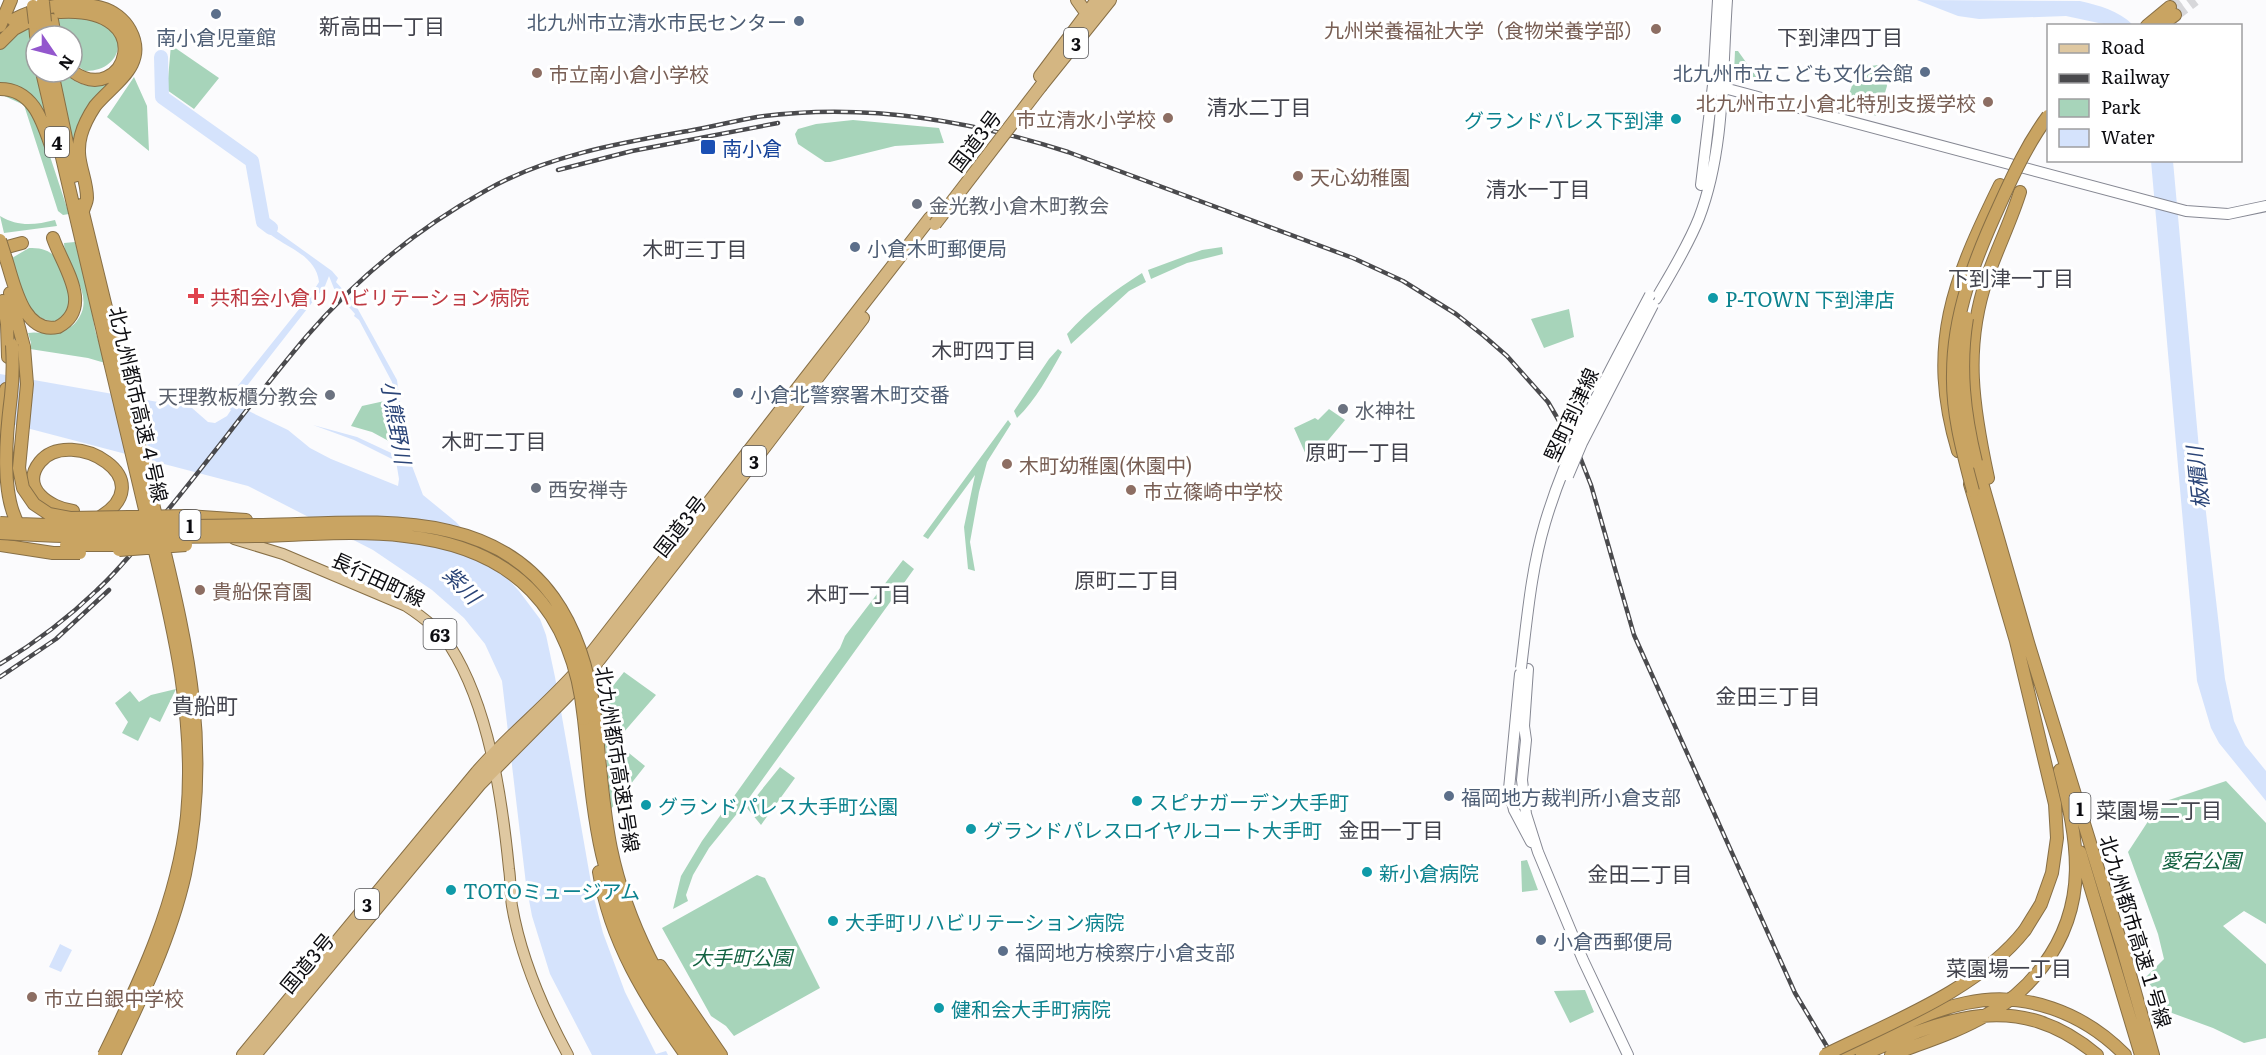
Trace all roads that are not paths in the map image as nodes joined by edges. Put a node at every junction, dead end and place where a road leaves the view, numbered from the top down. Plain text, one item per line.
1 (10, 0) edge
2 (1077, 0) edge
3 (1097, 0) edge
4 (1110, 0) edge
5 (1718, 0) edge
6 (1727, 0) edge
7 (42, 1) edge
8 (1087, 14) junction
9 (0, 15) edge
10 (13, 20) dead end
11 (42, 24) edge
12 (42, 24) edge
13 (2150, 24) edge
14 (2162, 24) edge
15 (0, 26) edge
16 (0, 43) edge
17 (84, 77) edge
18 (45, 84) edge
19 (54, 84) edge
20 (1039, 84) junction
21 (1717, 86) junction
22 (0, 89) edge
23 (2047, 119) edge
24 (2047, 131) edge
25 (2000, 185) dead end
26 (2020, 192) dead end
27 (70, 195) junction
28 (2266, 206) edge
29 (78, 212) junction
30 (53, 237) dead end
31 (0, 240) edge
32 (22, 243) dead end
33 (2, 256) edge
34 (2, 296) edge
35 (16, 345) junction
36 (115, 364) junction
37 (0, 430) edge
38 (0, 475) edge
39 (1973, 491) junction
40 (187, 516) junction
41 (0, 523) edge
42 (379, 523) junction
43 (0, 528) edge
44 (32, 531) junction
45 (0, 533) edge
46 (319, 535) junction
47 (0, 545) edge
48 (186, 545) junction
49 (164, 546) junction
50 (2005, 561) junction
51 (2016, 641) junction
52 (2029, 646) junction
53 (1524, 668) junction
54 (568, 689) junction
55 (584, 719) junction
56 (1524, 726) junction
57 (492, 754) junction
58 (494, 768) junction
59 (1513, 785) junction
60 (1514, 806) junction
61 (1520, 823) junction
62 (1531, 832) junction
63 (611, 849) junction
64 (1538, 852) junction
65 (104, 1055) edge
66 (114, 1055) edge
67 (243, 1055) edge
68 (255, 1055) edge
69 (568, 1055) edge
70 (686, 1055) edge
71 (697, 1055) edge
72 (709, 1055) edge
73 (721, 1055) edge
74 (1628, 1055) edge
75 (1825, 1055) edge
76 (1839, 1055) edge
77 (1862, 1055) edge
78 (1891, 1055) edge
79 (2097, 1055) edge
80 (2125, 1055) edge
81 (2140, 1055) edge
82 (2153, 1055) edge

1 - 9 highway
1 - 15 highway
2 - 8 highway
3 - 8 highway, 国道3号 / 3
4 - 20 highway, 国道3号 / 3
5 - 21 main road, 堅町到津線
6 - 21 main road, 堅町到津線
7 - 11 highway, bridge
7 - 12 highway
8 - 20 highway, 国道3号 / 3
10 - 29 highway
13 - 14 highway
16 - 17 highway
18 - 27 highway, 北九州都市高速４号線 / 4
19 - 29 highway, 北九州都市高速４号線 / 4
20 - 54 highway, 国道3号 / 3
21 - 28 main road
21 - 53 main road, 堅町到津線, bridge
22 - 27 highway
23 - 39 highway, 1, bridge
24 - 50 highway, 1, bridge
25 - 39 highway, bridge
26 - 50 highway
27 - 29 highway, 北九州都市高速４号線 / 4
29 - 36 highway, 北九州都市高速４号線 / 4
30 - 33 highway
31 - 33 highway, bridge
32 - 33 highway
33 - 35 highway
34 - 35 highway
35 - 37 highway, bridge
35 - 38 highway, bridge
35 - 40 highway, bridge
35 - 48 highway, bridge
36 - 49 highway, 北九州都市高速４号線 / 4, bridge
36 - 65 highway, 北九州都市高速４号線 / 4, bridge
39 - 51 highway, 北九州都市高速１号線 / 1
40 - 42 highway, bridge
40 - 44 highway, bridge
41 - 42 highway, 北九州都市高速1号線 / 1, bridge
42 - 63 highway, 北九州都市高速1号線 / 1, bridge
43 - 44 main road, 長行田町線 / 63
44 - 57 main road, 長行田町線 / 63
45 - 46 highway, 1, bridge
46 - 48 highway, bridge
46 - 55 highway, 1, bridge
47 - 49 highway, bridge
48 - 49 highway, bridge
49 - 66 highway, 北九州都市高速４号線 / 4, bridge
50 - 52 highway, 北九州都市高速１号線 / 1
51 - 75 highway, 北九州都市高速１号線 / 1, bridge
51 - 81 highway, 北九州都市高速１号線 / 1
52 - 78 highway, 北九州都市高速１号線 / 1
52 - 82 highway, 北九州都市高速１号線 / 1
53 - 56 main road, 堅町到津線
53 - 59 main road, 堅町到津線
54 - 57 highway, 国道3号 / 3
54 - 58 highway, 国道3号 / 3
55 - 70 highway
55 - 71 highway, 1
56 - 59 main road
56 - 62 main road, 堅町到津線
57 - 58 main road, 長行田町線 / 63
57 - 67 highway, 国道3号 / 3
58 - 68 highway, 国道3号 / 3
58 - 69 main road, 長行田町線 / 63
59 - 60 main road, 堅町到津線
60 - 61 main road, 堅町到津線
60 - 62 main road
61 - 62 main road
61 - 64 main road, 堅町到津線
62 - 64 main road, 堅町到津線
63 - 72 highway, 北九州都市高速1号線 / 1
63 - 73 highway
64 - 74 main road, 堅町到津線
76 - 80 highway
77 - 79 highway

